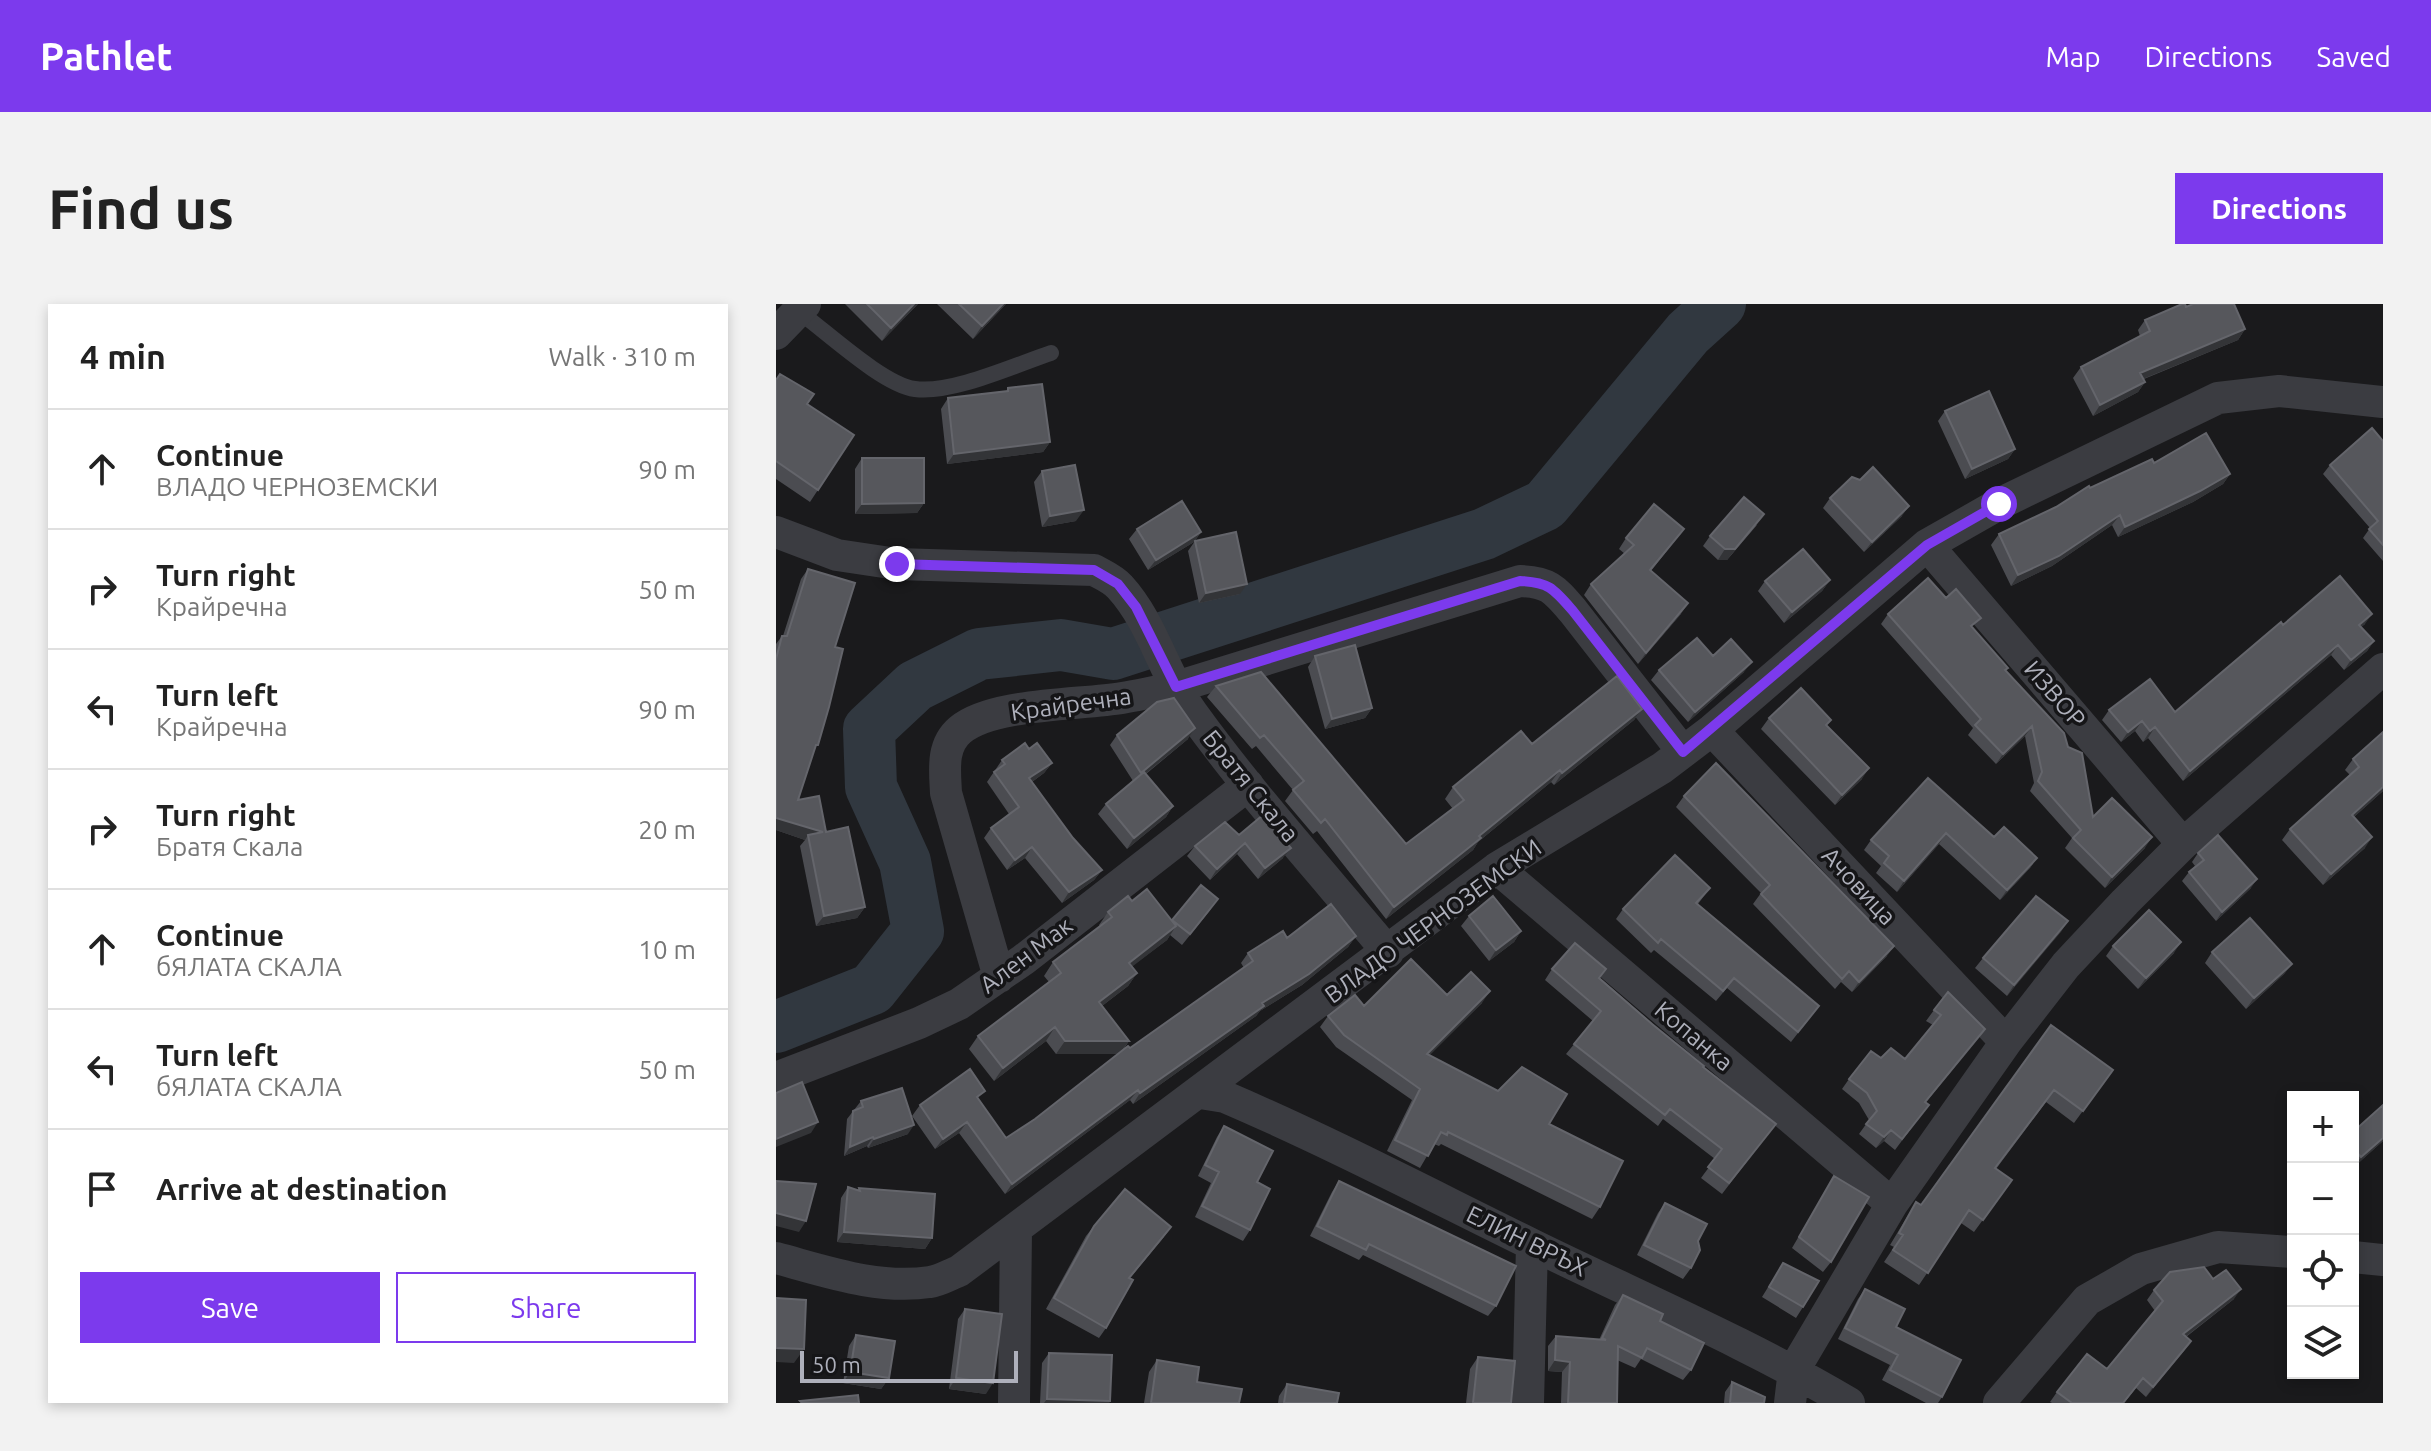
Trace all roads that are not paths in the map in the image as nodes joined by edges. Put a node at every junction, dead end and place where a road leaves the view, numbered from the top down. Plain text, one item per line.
1 (802, 307) edge
2 (776, 334) edge
3 (1051, 353) dead end
4 (2383, 402) edge
5 (776, 532) edge
6 (1927, 545) junction
7 (2383, 669) edge
8 (1173, 681) junction
9 (1712, 730) junction
10 (1683, 752) junction
11 (1248, 785) junction
12 (2183, 844) junction
13 (1497, 868) junction
14 (1388, 952) junction
15 (999, 977) junction
16 (2006, 1042) junction
17 (776, 1078) edge
18 (1200, 1093) junction
19 (1892, 1204) junction
20 (1016, 1230) junction
21 (1532, 1245) junction
22 (2287, 1252) edge
23 (776, 1258) edge
24 (2359, 1258) edge
25 (2383, 1260) edge
26 (1794, 1370) junction
27 (1014, 1403) edge
28 (1528, 1403) edge
29 (1790, 1403) edge
30 (1849, 1403) edge
31 (1999, 1403) edge

1 - 2 street
1 - 3 lane
4 - 6 street, ВЛАДО ЧЕРНОЗЕМСКИ
5 - 8 street, Братя Скала
6 - 9 street, ВЛАДО ЧЕРНОЗЕМСКИ
6 - 12 street, ИЗВОР
7 - 12 street
8 - 10 street, Крайречна
8 - 11 street, Братя Скала
8 - 15 street, Крайречна
9 - 10 street, ВЛАДО ЧЕРНОЗЕМСКИ
9 - 16 street, Ачовица
10 - 13 street, ВЛАДО ЧЕРНОЗЕМСКИ
11 - 14 street, Братя Скала
11 - 15 street, Ален Мак
12 - 16 street
13 - 14 street, ВЛАДО ЧЕРНОЗЕМСКИ
13 - 19 street, Копанка
14 - 18 street, ВЛАДО ЧЕРНОЗЕМСКИ
15 - 17 street, Ален Мак
16 - 19 street
18 - 20 street, ВЛАДО ЧЕРНОЗЕМСКИ
18 - 21 street, ЕЛИН ВРЪХ
19 - 26 street
20 - 23 street, ВЛАДО ЧЕРНОЗЕМСКИ
20 - 27 street
21 - 26 street, ЕЛИН ВРЪХ
21 - 28 street
22 - 31 street
24 - 25 street
26 - 29 street
26 - 30 street, ЕЛИН ВРЪХ

